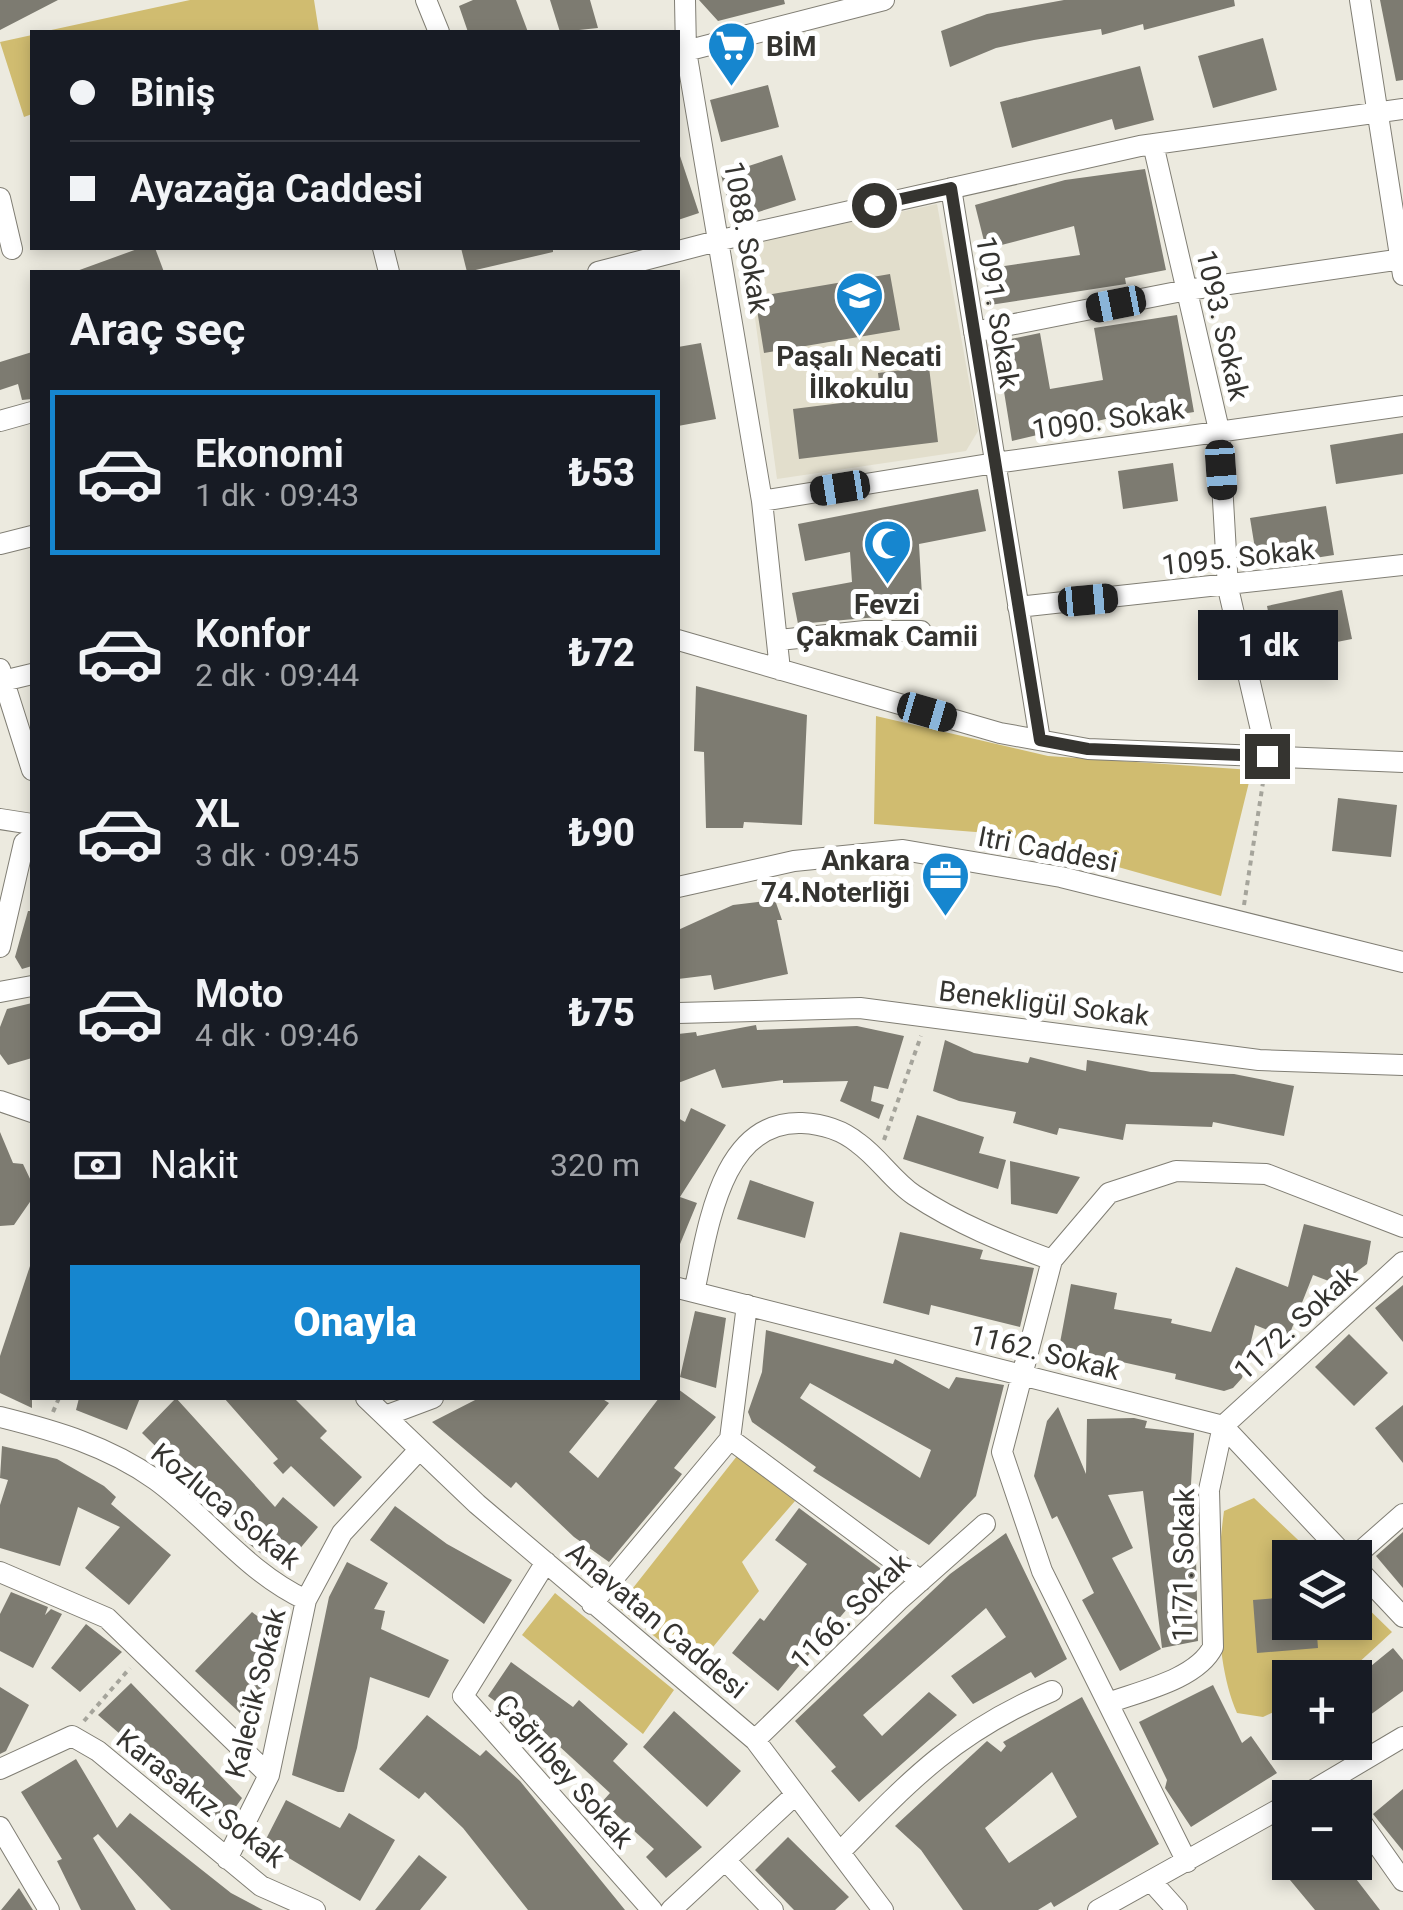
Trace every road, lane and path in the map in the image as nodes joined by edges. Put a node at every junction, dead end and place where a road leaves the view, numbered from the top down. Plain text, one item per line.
1 (426, 0) edge
2 (685, 0) edge
3 (884, 0) edge
4 (1360, 0) edge
5 (439, 30) edge
6 (682, 52) edge
7 (1403, 109) edge
8 (1378, 111) junction
9 (1153, 144) junction
10 (951, 188) junction
11 (0, 198) edge
12 (721, 240) junction
13 (15, 249) edge
14 (1402, 265) edge
15 (606, 270) edge
16 (1187, 290) junction
17 (974, 332) junction
18 (1403, 406) edge
19 (30, 412) edge
20 (0, 420) edge
21 (1219, 430) junction
22 (995, 463) junction
23 (762, 501) junction
24 (30, 536) edge
25 (0, 544) edge
26 (1403, 565) edge
27 (1228, 588) junction
28 (1018, 607) junction
29 (920, 631) dead end
30 (780, 640) junction
31 (680, 641) edge
32 (780, 670) junction
33 (30, 674) edge
34 (2, 675) edge
35 (1040, 740) junction
36 (1267, 756) junction
37 (1403, 762) edge
38 (30, 764) edge
39 (0, 820) edge
40 (30, 824) edge
41 (30, 839) edge
42 (680, 887) edge
43 (1242, 922) junction
44 (0, 946) edge
45 (1403, 962) edge
46 (30, 986) edge
47 (0, 992) edge
48 (680, 1012) edge
49 (938, 1018) junction
50 (1403, 1065) edge
51 (0, 1101) edge
52 (30, 1111) edge
53 (883, 1167) junction
54 (1403, 1227) edge
55 (1052, 1260) junction
56 (1403, 1262) edge
57 (686, 1290) edge
58 (746, 1305) junction
59 (1021, 1375) junction
60 (368, 1400) edge
61 (428, 1400) edge
62 (0, 1416) edge
63 (385, 1416) junction
64 (1223, 1426) junction
65 (730, 1439) junction
66 (418, 1451) junction
67 (1403, 1514) edge
68 (985, 1524) dead end
69 (1333, 1540) edge
70 (1372, 1540) edge
71 (546, 1562) junction
72 (0, 1572) edge
73 (921, 1581) junction
74 (1372, 1584) edge
75 (306, 1600) junction
76 (592, 1604) junction
77 (1403, 1617) edge
78 (143, 1653) junction
79 (1052, 1691) dead end
80 (1108, 1703) junction
81 (72, 1736) junction
82 (1403, 1737) edge
83 (756, 1740) junction
84 (0, 1769) edge
85 (269, 1776) junction
86 (1332, 1779) edge
87 (794, 1795) junction
88 (1272, 1813) edge
89 (0, 1828) edge
90 (1372, 1837) edge
91 (840, 1852) junction
92 (226, 1859) junction
93 (725, 1860) junction
94 (1187, 1862) junction
95 (1152, 1881) junction
96 (1403, 1881) edge
97 (49, 1910) edge
98 (315, 1910) edge
99 (652, 1910) edge
100 (671, 1910) edge
101 (773, 1910) edge
102 (883, 1910) edge
103 (1098, 1910) edge
104 (1177, 1910) edge

1 - 5 street
2 - 6 street, 1088. Sokak
3 - 6 street
4 - 8 street
6 - 12 street, 1088. Sokak
7 - 8 street
8 - 9 street
8 - 14 street
9 - 10 street
9 - 16 street, 1093. Sokak
10 - 12 street
10 - 17 street, 1091. Sokak
11 - 13 street
12 - 15 street
12 - 23 street, 1088. Sokak
14 - 16 street
16 - 17 street
16 - 21 street, 1093. Sokak
17 - 22 street, 1091. Sokak
18 - 21 street, 1090. Sokak
19 - 20 street
21 - 22 street, 1090. Sokak
21 - 27 street, 1093. Sokak
22 - 23 street, 1090. Sokak
22 - 28 street, 1091. Sokak
23 - 30 street, 1088. Sokak
24 - 25 street
26 - 27 street, 1095. Sokak
27 - 28 street, 1095. Sokak
27 - 36 street, 1093. Sokak
28 - 35 street, 1091. Sokak
29 - 30 street
30 - 32 street, 1088. Sokak
31 - 32 street
32 - 35 street
33 - 34 street
34 - 38 street
35 - 36 street
36 - 37 street
36 - 43 path
39 - 40 street
41 - 44 street
42 - 43 street, Itri Caddesi
43 - 45 street, Itri Caddesi
46 - 47 street
48 - 49 street, Benekligül Sokak
49 - 50 street, Benekligül Sokak
49 - 53 path
51 - 52 street
53 - 55 street
53 - 57 street
54 - 55 street
55 - 59 street
56 - 64 street, 1172. Sokak
57 - 58 street, 1162. Sokak
58 - 59 street, 1162. Sokak
58 - 65 street
59 - 64 street, 1162. Sokak
59 - 80 street
60 - 63 street, Anavatan Caddesi
61 - 63 street
62 - 75 street, Kozluca Sokak
63 - 66 street, Anavatan Caddesi
64 - 69 street
64 - 80 street, 1171. Sokak
65 - 73 street
65 - 76 street
66 - 71 street, Anavatan Caddesi
66 - 75 street, Kalecik Sokak
67 - 70 street
68 - 73 street, 1166. Sokak
71 - 76 street, Anavatan Caddesi
71 - 99 street, Çağrıbey Sokak
72 - 78 street
73 - 83 street, 1166. Sokak
74 - 77 street
75 - 85 street, Kalecik Sokak
76 - 83 street, Anavatan Caddesi
78 - 81 path
78 - 85 street
79 - 91 street
80 - 94 street
81 - 84 street, Karasakız Sokak
81 - 92 street, Karasakız Sokak
82 - 86 street
83 - 87 street, Anavatan Caddesi
85 - 92 street, Kalecik Sokak
87 - 91 street, Anavatan Caddesi
87 - 93 street
88 - 94 street
89 - 97 street
90 - 96 street
91 - 102 street, Anavatan Caddesi
92 - 98 street, Karasakız Sokak
93 - 100 street
93 - 101 street
94 - 95 street
95 - 103 street
95 - 104 street

